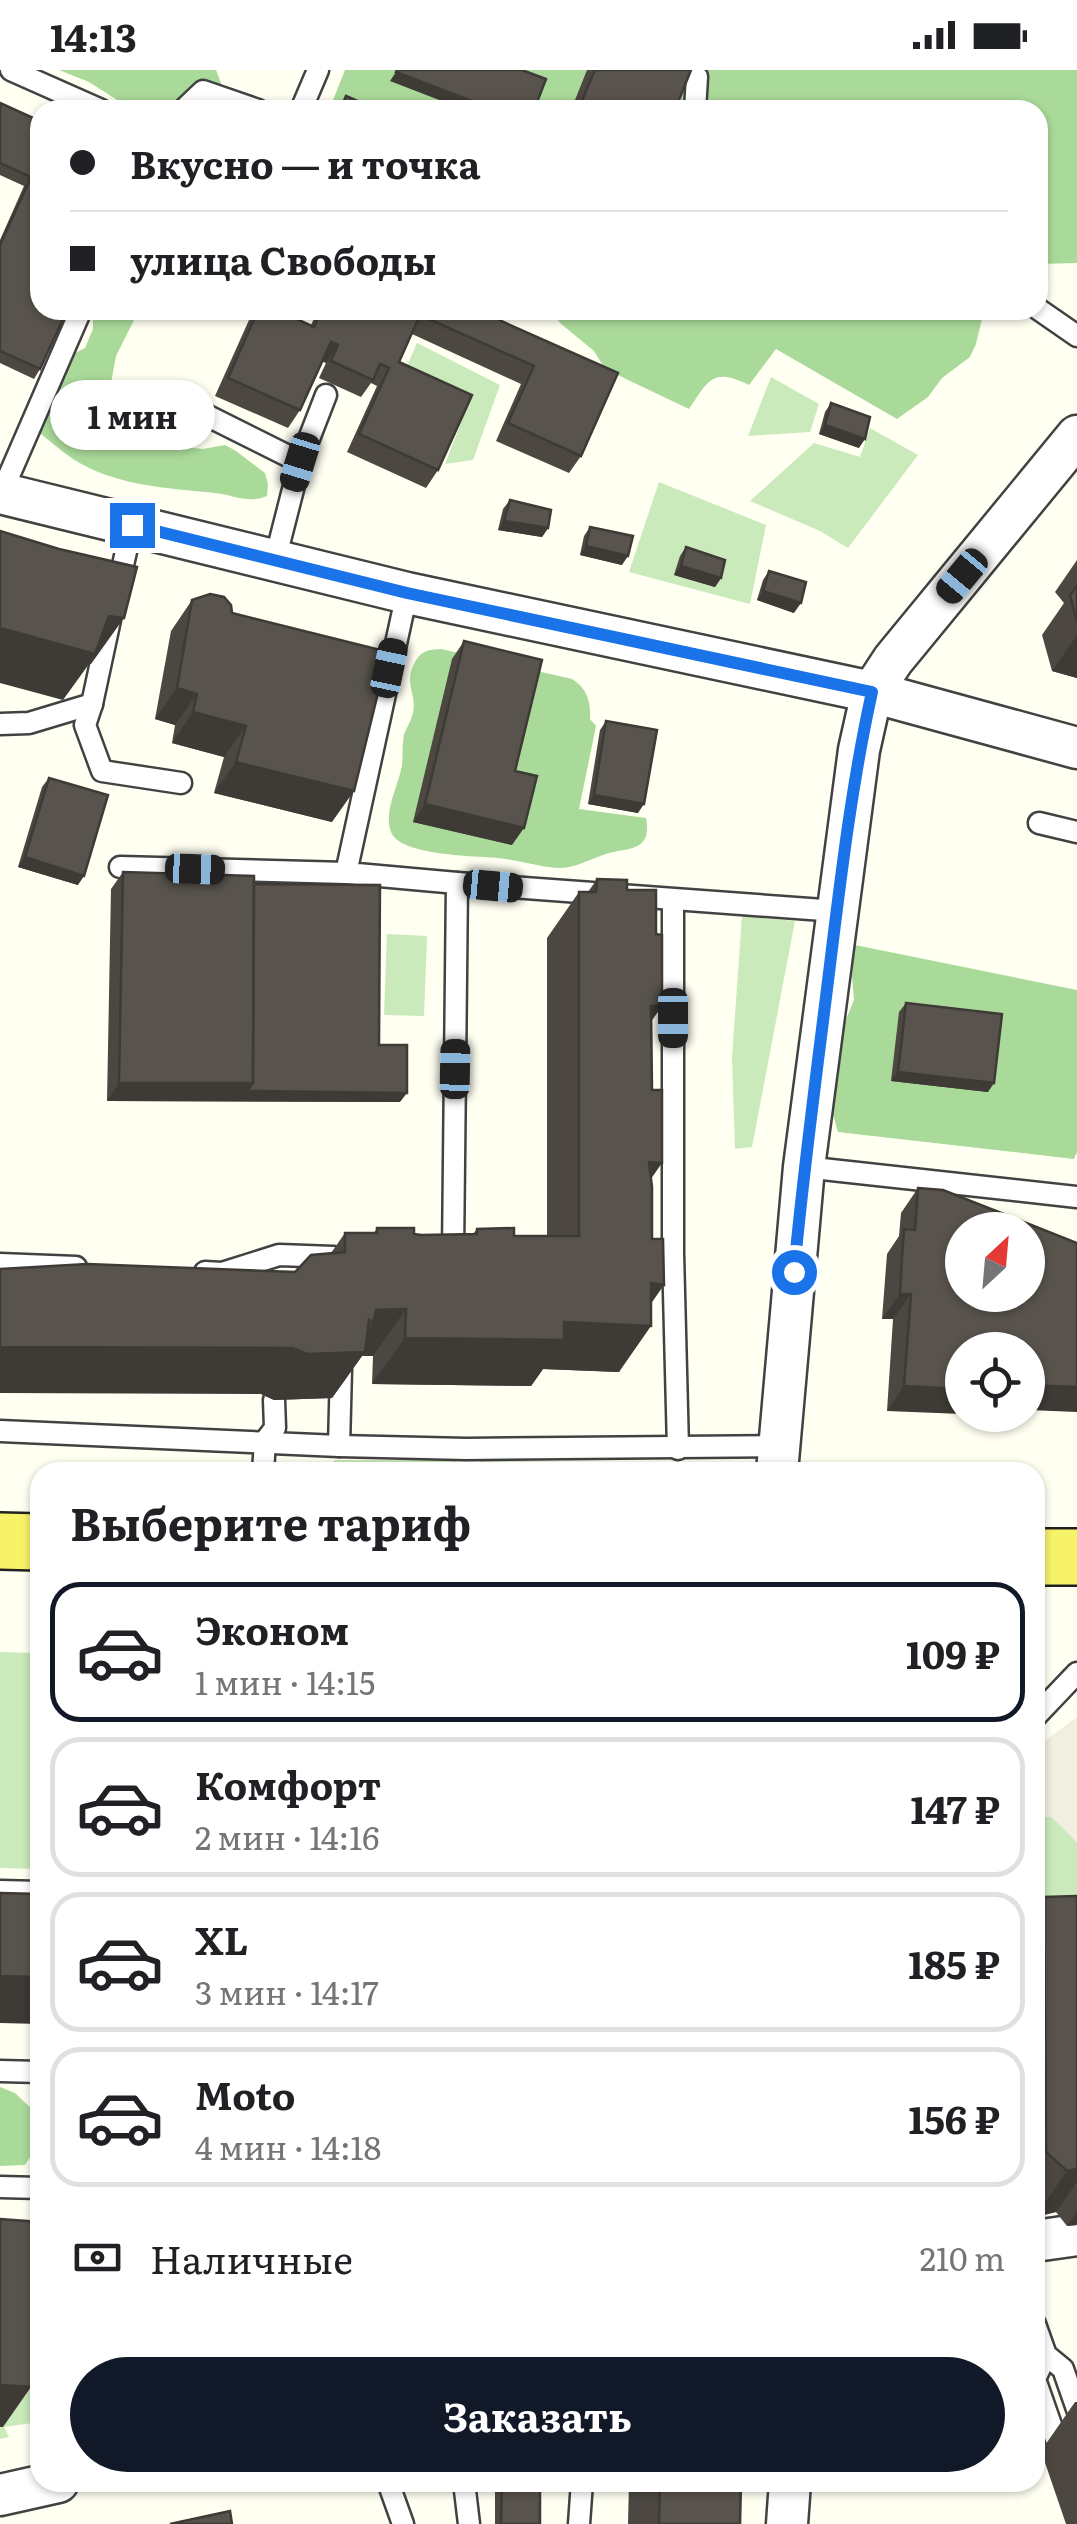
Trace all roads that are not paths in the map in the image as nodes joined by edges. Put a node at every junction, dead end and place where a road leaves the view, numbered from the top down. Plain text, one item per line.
1 (11, 70) edge
2 (318, 70) edge
3 (681, 70) edge
4 (78, 100) edge
5 (193, 100) edge
6 (229, 100) edge
7 (305, 100) edge
8 (695, 100) edge
9 (1048, 316) edge
10 (76, 320) edge
11 (1077, 336) edge
12 (326, 396) dead end
13 (196, 410) dead end
14 (1077, 436) edge
15 (300, 462) junction
16 (0, 494) edge
17 (132, 525) junction
18 (276, 560) junction
19 (407, 593) junction
20 (872, 692) junction
21 (92, 704) junction
22 (0, 724) edge
23 (1077, 748) edge
24 (181, 783) dead end
25 (1039, 824) dead end
26 (1077, 832) edge
27 (120, 867) dead end
28 (346, 873) junction
29 (457, 883) junction
30 (673, 900) junction
31 (837, 912) junction
32 (804, 1166) junction
33 (1077, 1198) edge
34 (434, 1255) edge
35 (0, 1264) edge
36 (92, 1268) edge
37 (185, 1271) edge
38 (341, 1279) edge
39 (341, 1369) edge
40 (274, 1400) edge
41 (0, 1432) edge
42 (265, 1442) junction
43 (339, 1446) junction
44 (678, 1449) junction
45 (777, 1460) edge
46 (264, 1462) edge
47 (0, 1541) edge
48 (30, 1542) edge
49 (1045, 1557) edge
50 (1077, 1558) edge
51 (1077, 1673) edge
52 (1045, 1706) edge
53 (0, 1891) edge
54 (30, 1892) edge
55 (0, 2071) edge
56 (30, 2072) edge
57 (0, 2186) edge
58 (30, 2188) edge
59 (1077, 2236) edge
60 (1045, 2240) edge
61 (1046, 2355) edge
62 (1045, 2408) edge
63 (1077, 2410) edge
64 (1058, 2445) dead end
65 (30, 2488) edge
66 (392, 2492) edge
67 (465, 2492) edge
68 (581, 2492) edge
69 (789, 2492) edge
70 (0, 2495) edge
71 (403, 2524) edge
72 (469, 2524) edge
73 (579, 2524) edge
74 (787, 2524) edge

1 - 4 lane
2 - 7 lane
3 - 8 lane
5 - 6 lane
9 - 11 lane
10 - 16 lane
12 - 15 lane
13 - 15 lane
14 - 20 street
15 - 18 lane
16 - 17 street
17 - 18 street
17 - 21 lane
18 - 19 street
19 - 20 street
19 - 28 lane
20 - 23 street
20 - 31 street
21 - 22 lane
21 - 24 lane
25 - 26 lane
27 - 28 lane
28 - 29 lane
29 - 30 lane
29 - 34 lane
30 - 31 lane
30 - 44 lane
31 - 32 street
32 - 33 lane
32 - 45 street
35 - 36 lane
37 - 38 lane
39 - 43 lane
40 - 42 lane
41 - 42 lane
42 - 43 lane
42 - 46 lane
43 - 44 lane
44 - 45 lane
47 - 48 main road
49 - 50 main road
51 - 52 lane
53 - 54 lane
55 - 56 lane
57 - 58 lane
59 - 60 street
61 - 63 lane
62 - 64 lane
65 - 70 street
66 - 71 lane
67 - 72 lane
68 - 73 lane
69 - 74 street

